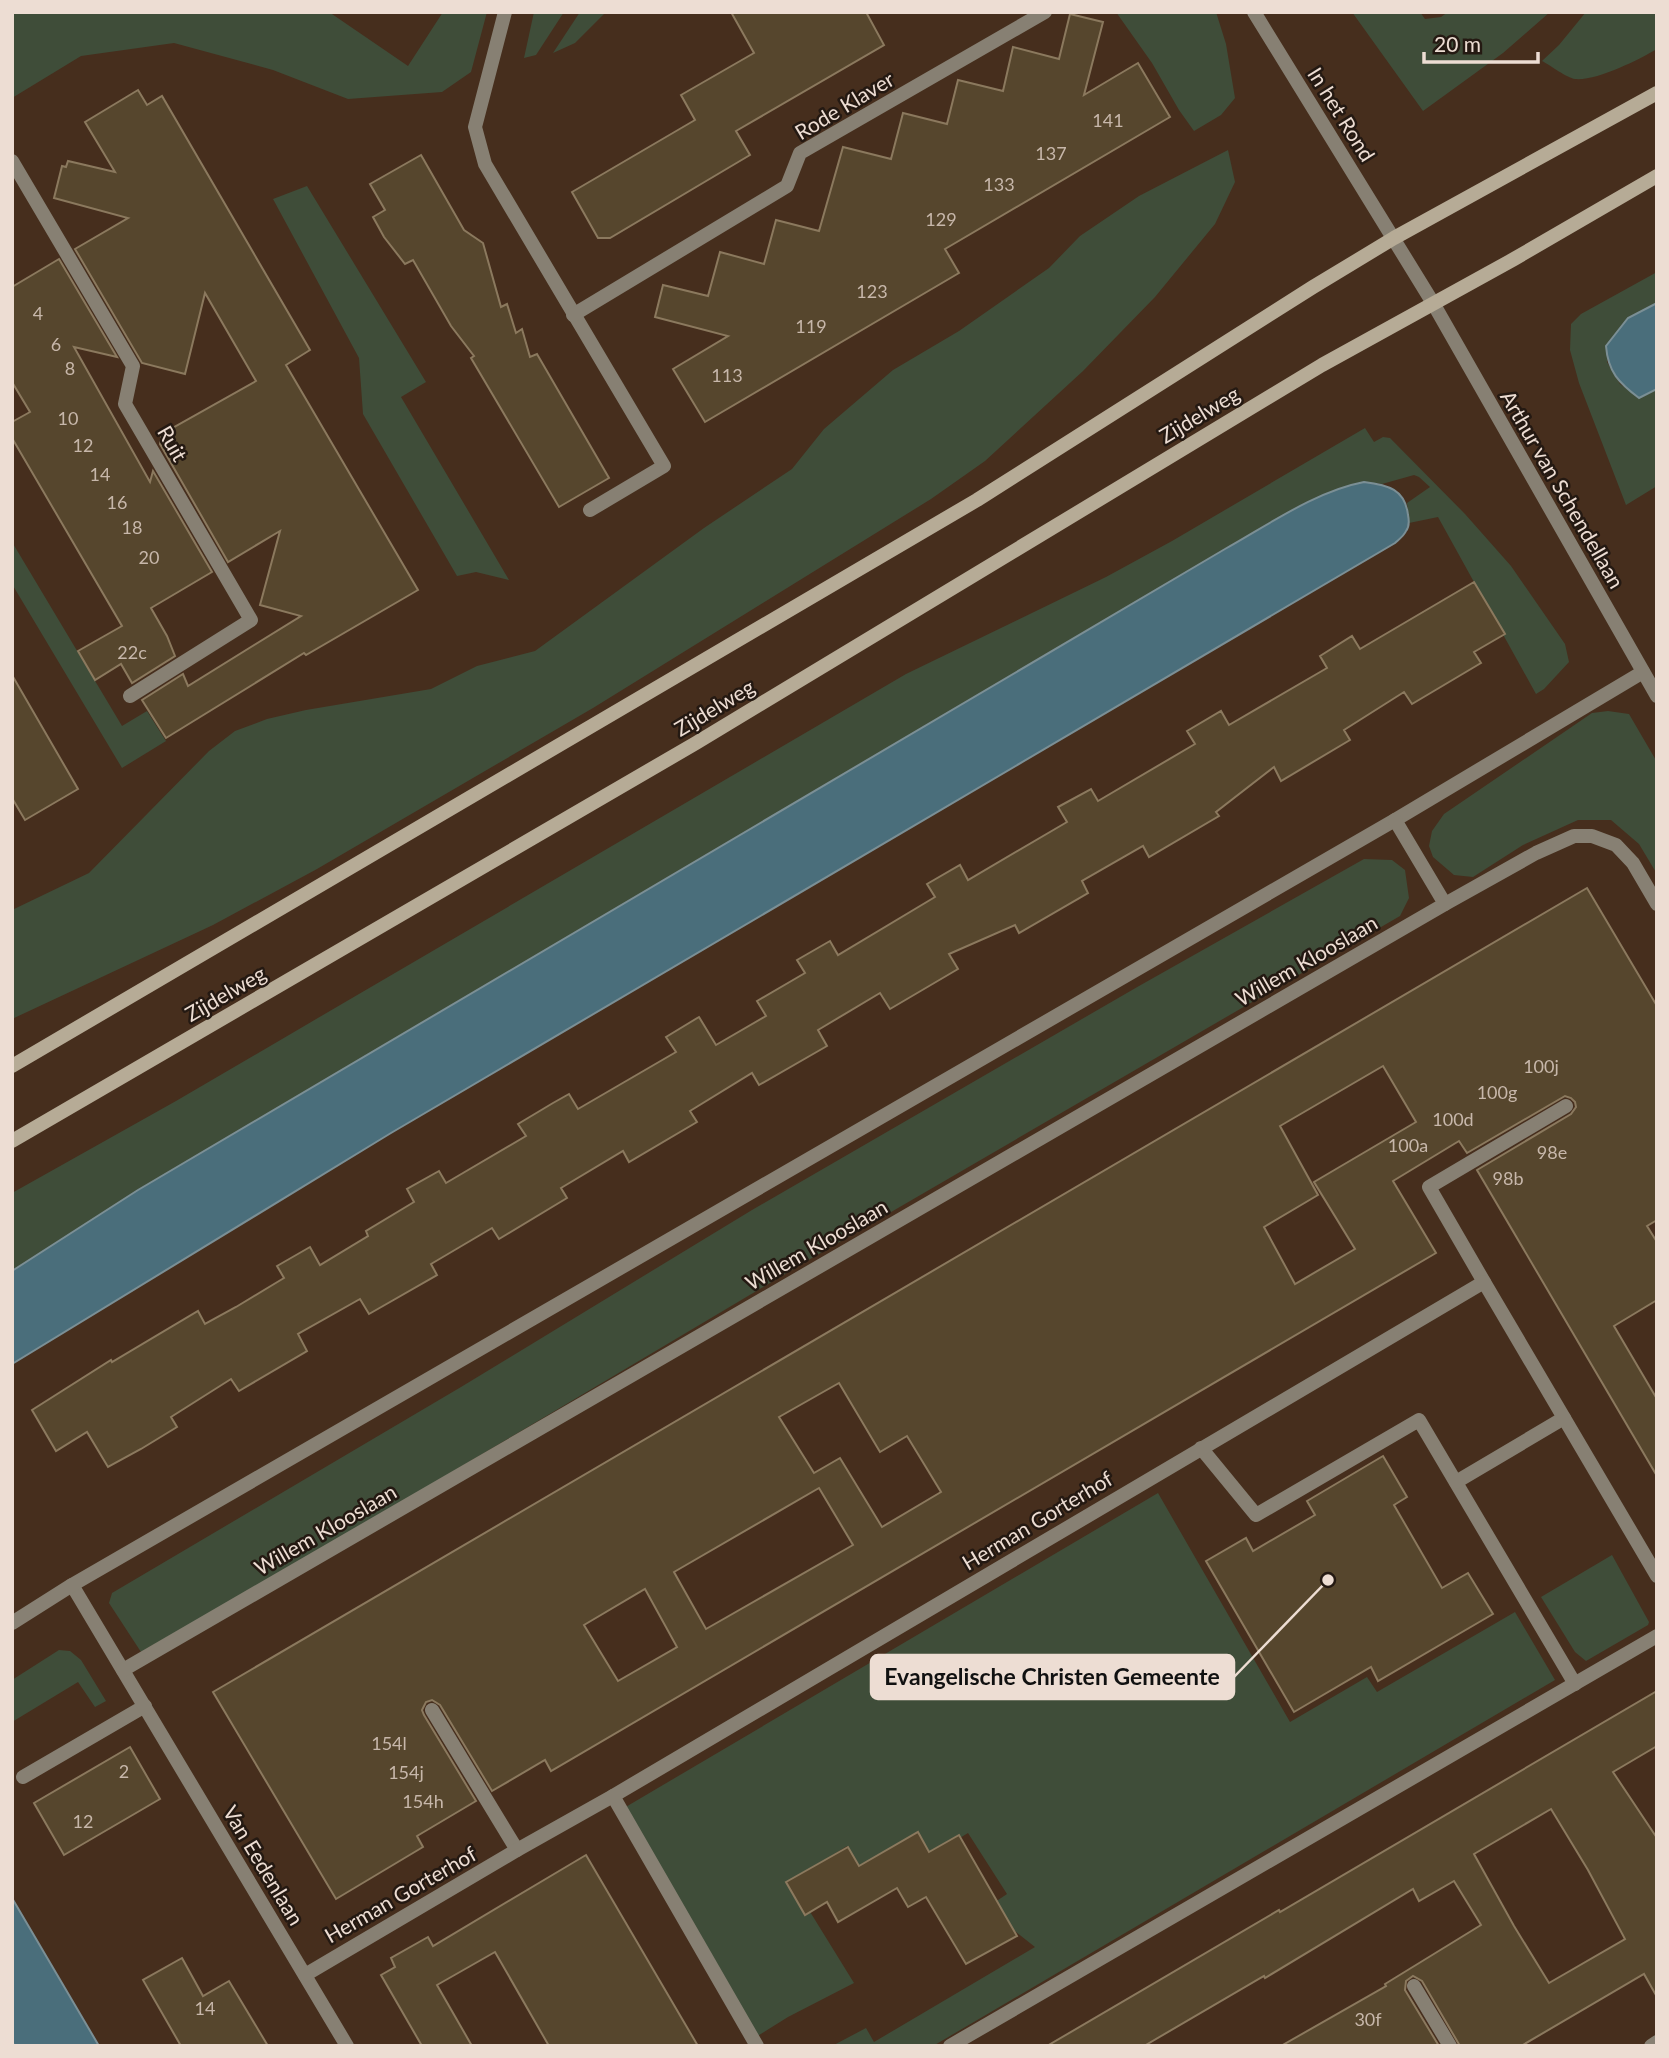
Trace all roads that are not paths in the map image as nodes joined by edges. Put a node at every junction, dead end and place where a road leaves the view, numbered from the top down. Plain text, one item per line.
1 (505, 12) edge
2 (1045, 12) edge
3 (1254, 12) edge
4 (1657, 93) edge
5 (12, 161) edge
6 (1657, 176) edge
7 (1394, 238) junction
8 (1433, 303) junction
9 (573, 315) junction
10 (590, 510) dead end
11 (1643, 672) junction
12 (1657, 695) edge
13 (130, 696) dead end
14 (1395, 820) junction
15 (1445, 904) junction
16 (1657, 904) edge
17 (12, 1066) edge
18 (1566, 1106) dead end
19 (12, 1141) edge
20 (1484, 1282) junction
21 (1564, 1418) junction
22 (1201, 1448) junction
23 (1455, 1482) junction
24 (1657, 1576) edge
25 (72, 1585) junction
26 (12, 1623) edge
27 (1657, 1636) edge
28 (123, 1670) junction
29 (1575, 1684) junction
30 (145, 1706) junction
31 (432, 1710) dead end
32 (23, 1777) dead end
33 (612, 1796) junction
34 (517, 1850) junction
35 (305, 1975) junction
36 (1414, 1986) dead end
37 (1657, 2042) edge
38 (347, 2046) edge
39 (757, 2046) edge
40 (950, 2046) edge
41 (1450, 2046) edge
42 (1651, 2046) edge

1 - 9 street
2 - 9 street, Rode Klaver
3 - 7 street, In het Rond
4 - 7 main road
5 - 13 street, Ruit
6 - 8 main road, Zijdelweg
7 - 8 street
7 - 17 main road
8 - 11 street, Arthur van Schendellaan
8 - 19 main road, Zijdelweg
9 - 10 street
11 - 12 street, Arthur van Schendellaan
11 - 14 street
14 - 15 street
14 - 25 street
15 - 16 street
15 - 28 street, Willem Klooslaan
18 - 20 street
20 - 21 street
20 - 22 street, Herman Gorterhof
21 - 23 street
21 - 24 street
22 - 23 street
22 - 33 street, Herman Gorterhof
23 - 29 street
25 - 26 street
25 - 28 street, Van Eedenlaan
27 - 29 street
28 - 30 street, Van Eedenlaan
29 - 40 street
30 - 32 street
30 - 35 street, Van Eedenlaan
31 - 34 street
33 - 34 street, Herman Gorterhof
33 - 39 street
34 - 35 street, Herman Gorterhof
35 - 38 street, Van Eedenlaan
36 - 41 street
37 - 42 street

